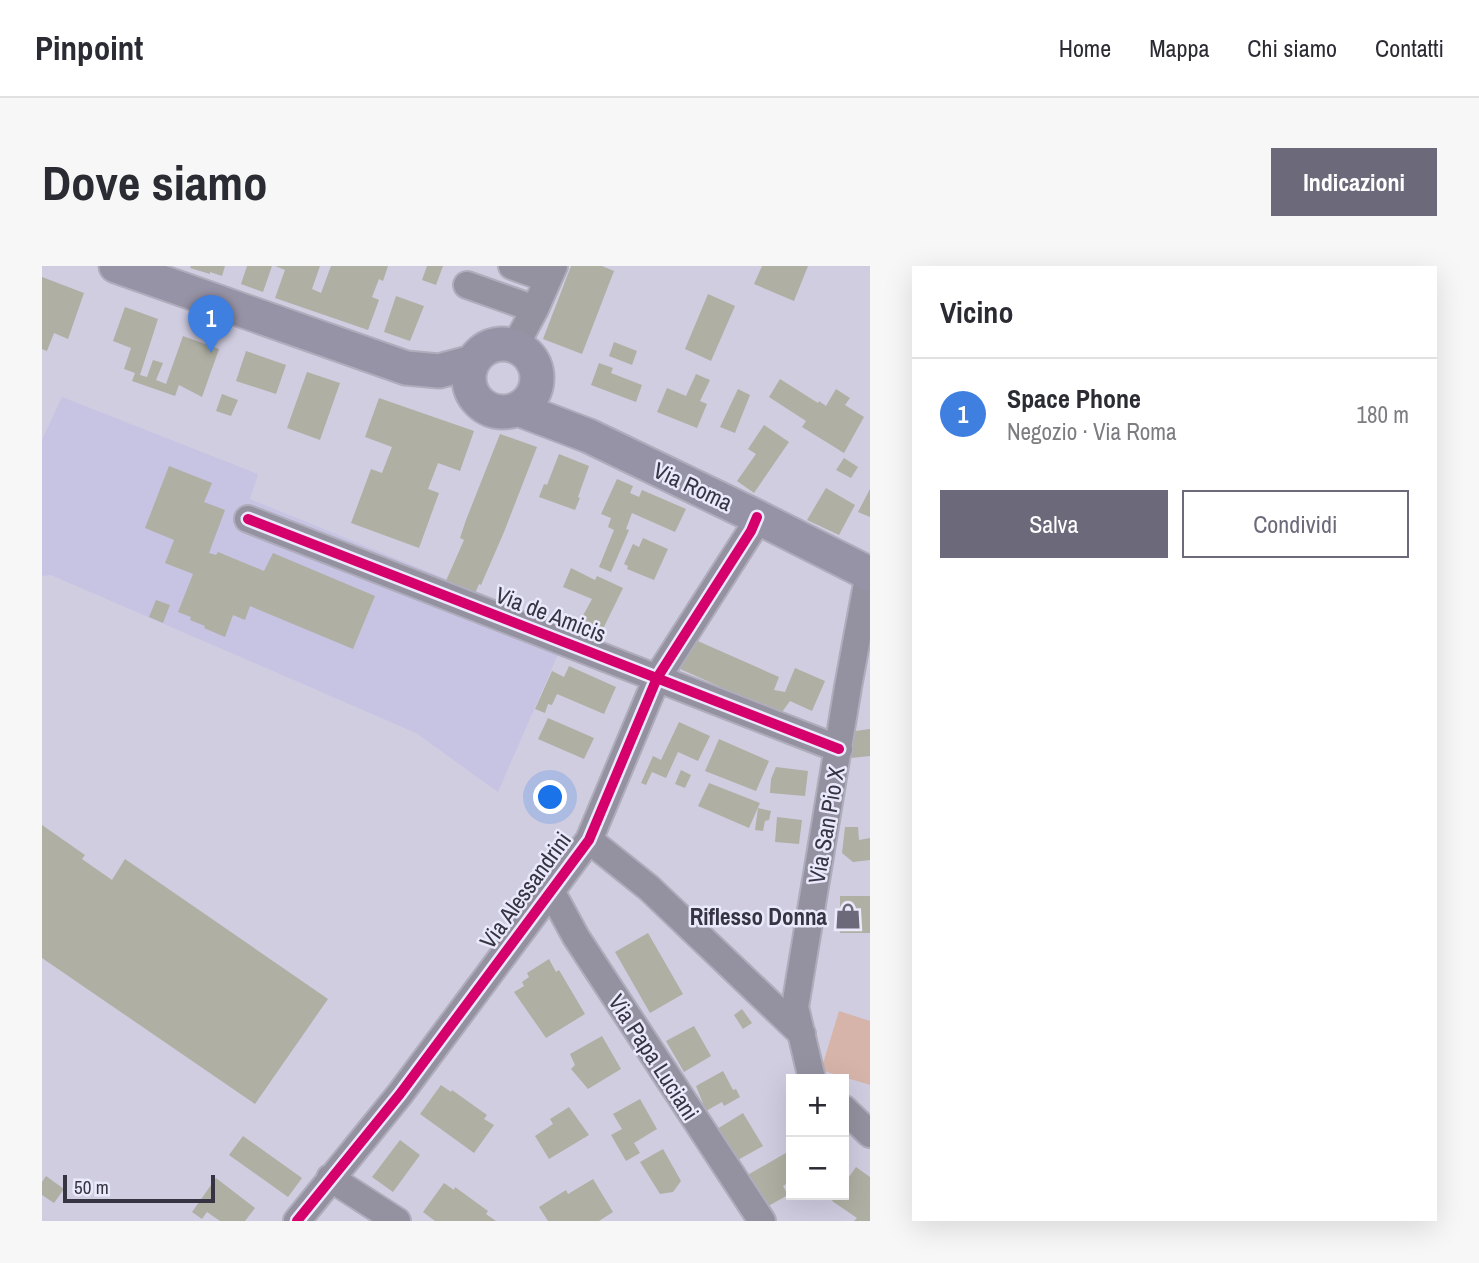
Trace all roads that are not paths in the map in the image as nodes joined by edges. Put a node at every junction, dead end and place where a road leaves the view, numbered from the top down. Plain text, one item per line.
1 (116, 266) edge
2 (512, 266) edge
3 (551, 272) edge
4 (467, 285) dead end
5 (535, 309) junction
6 (515, 346) junction
7 (472, 375) junction
8 (527, 399) junction
9 (757, 517) junction
10 (248, 519) dead end
11 (869, 574) edge
12 (657, 678) junction
13 (839, 749) junction
14 (589, 840) junction
15 (551, 891) junction
16 (802, 1034) junction
17 (811, 1074) edge
18 (849, 1114) edge
19 (870, 1134) edge
20 (330, 1178) junction
21 (297, 1221) edge
22 (397, 1221) edge
23 (762, 1221) edge

1 - 7 main road
2 - 3 street
3 - 5 street
4 - 5 street
5 - 6 street
6 - 7 main road
6 - 8 main road, Via Roma
7 - 8 main road
8 - 9 main road, Via Roma
9 - 11 main road, Via Roma
9 - 12 street, Via Alessandrini
10 - 12 street, Via de Amicis
11 - 13 street, Via San Pio X
12 - 13 street, Via de Amicis
12 - 14 street, Via Alessandrini
13 - 16 street, Via San Pio X
14 - 15 street, Via Alessandrini
14 - 16 street
15 - 20 street, Via Alessandrini
15 - 23 street, Via Papa Luciani
16 - 17 street, Via San Pio X
18 - 19 street
20 - 21 street, Via Alessandrini
20 - 22 street

